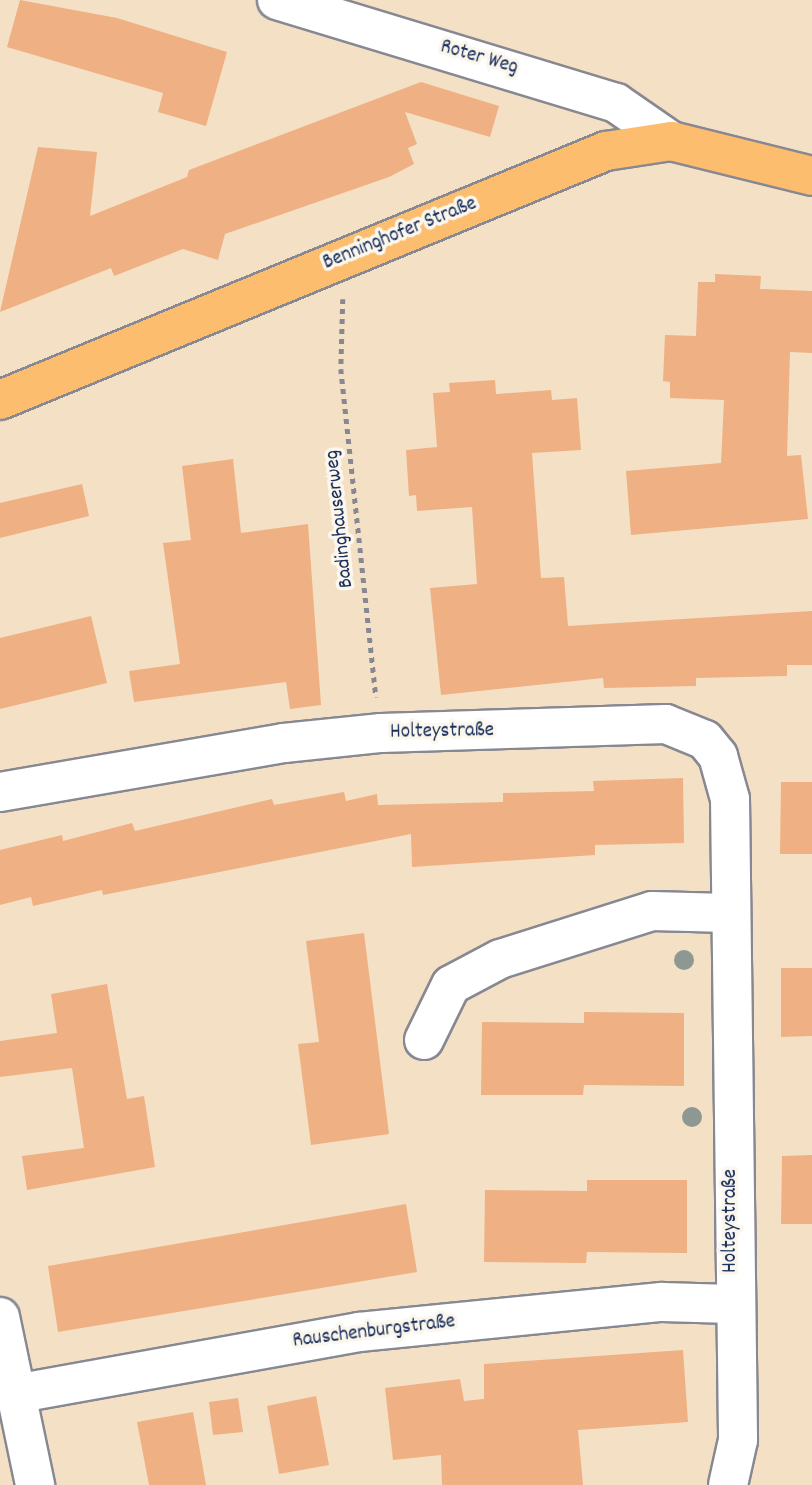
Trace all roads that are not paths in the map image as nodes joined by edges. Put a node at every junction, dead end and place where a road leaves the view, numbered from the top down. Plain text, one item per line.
1 (277, 0) edge
2 (671, 141) junction
3 (812, 176) edge
4 (0, 400) edge
5 (0, 792) edge
6 (728, 913) junction
7 (424, 1040) dead end
8 (732, 1304) junction
9 (0, 1317) edge
10 (20, 1393) junction
11 (23, 1478) edge
12 (728, 1485) edge

1 - 2 street, Roter Weg
2 - 3 main road, Benninghofer Straße
2 - 4 main road, Benninghofer Straße
5 - 6 street, Holteystraße
6 - 7 street
6 - 8 street, Holteystraße
8 - 10 street, Rauschenburgstraße
8 - 12 street, Holteystraße
9 - 10 street
10 - 11 street

